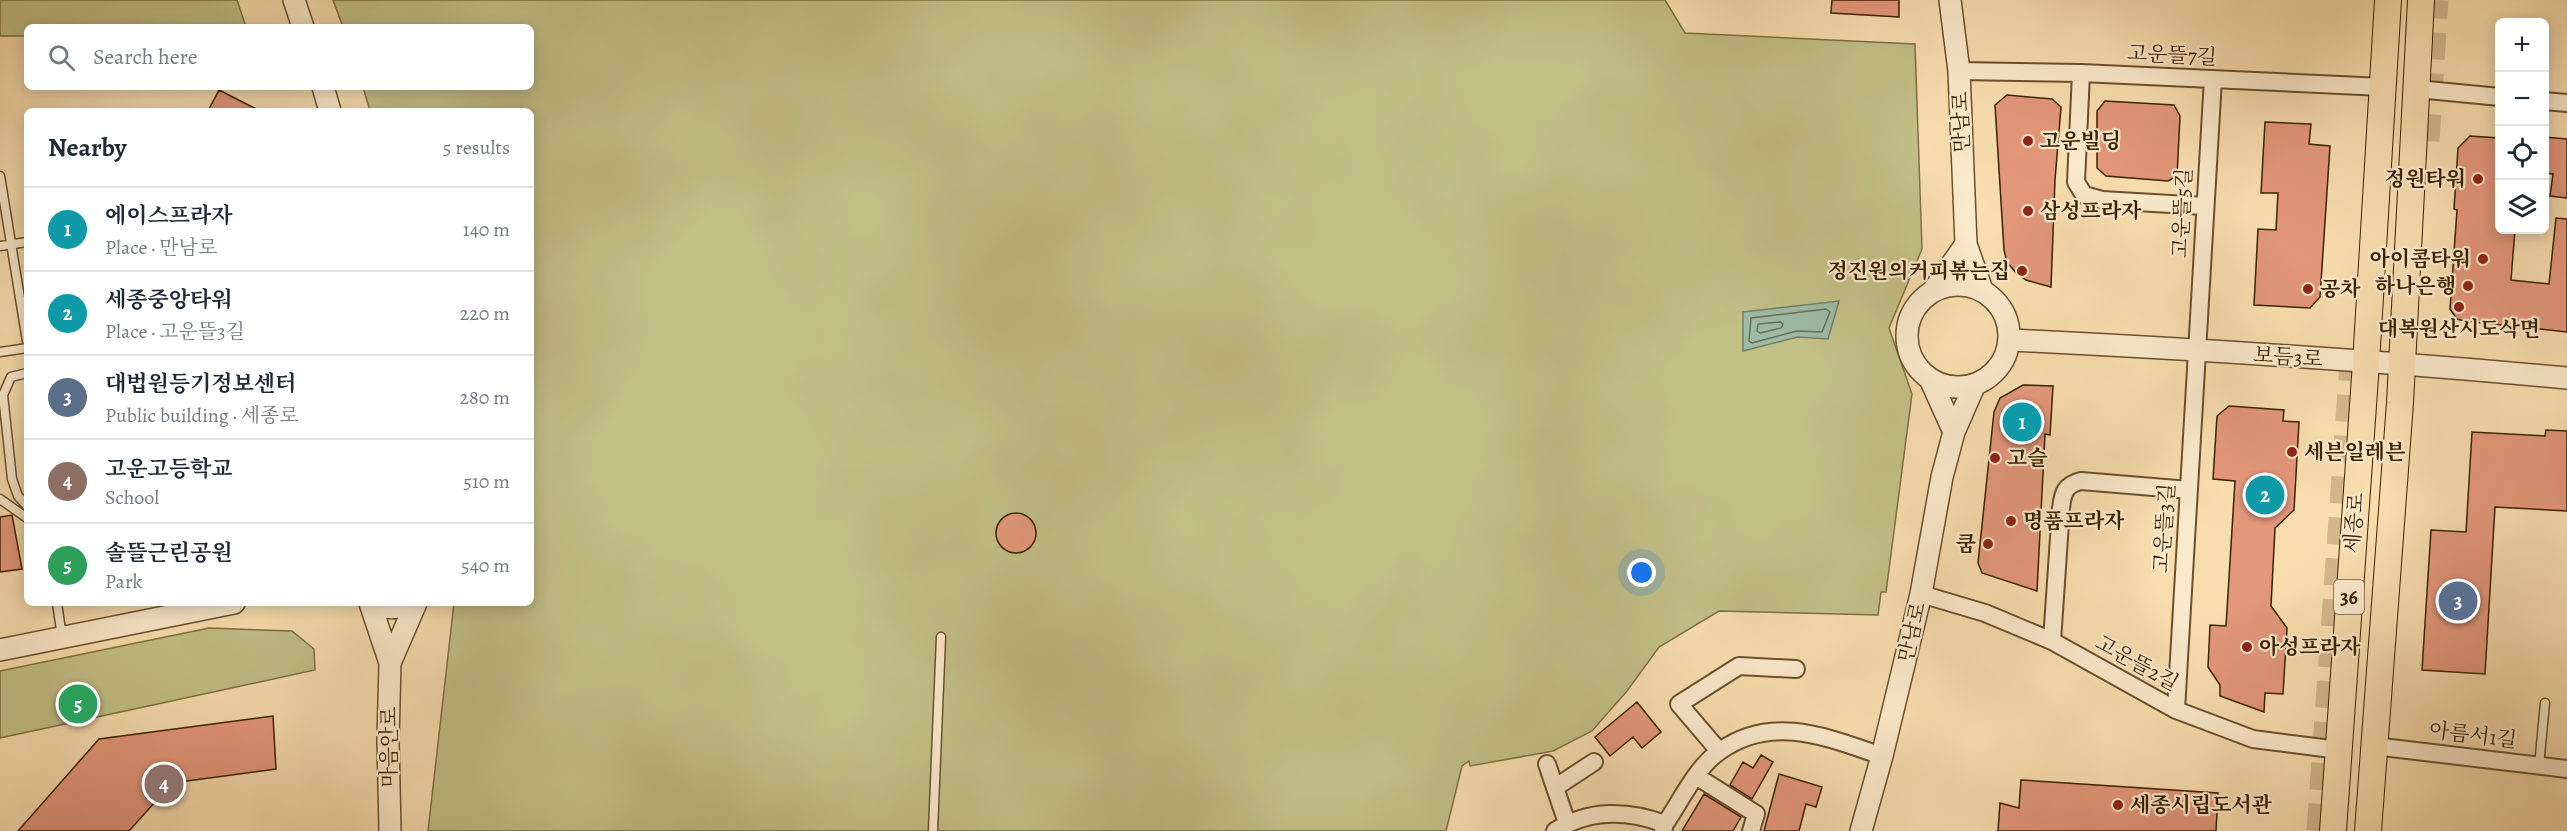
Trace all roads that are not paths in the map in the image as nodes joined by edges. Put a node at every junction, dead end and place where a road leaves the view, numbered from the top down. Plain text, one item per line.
1 (294, 0) edge
2 (1950, 0) edge
3 (2388, 0) edge
4 (2421, 0) edge
5 (302, 24) edge
6 (1959, 71) junction
7 (2081, 73) junction
8 (2213, 79) junction
9 (2383, 87) junction
10 (2417, 89) junction
11 (324, 90) edge
12 (2495, 97) edge
13 (2549, 101) edge
14 (2567, 103) edge
15 (329, 108) edge
16 (0, 176) edge
17 (2205, 206) junction
18 (24, 243) edge
19 (1966, 244) junction
20 (11, 245) junction
21 (0, 246) edge
22 (1982, 290) junction
23 (1933, 291) junction
24 (24, 324) edge
25 (2010, 340) junction
26 (24, 348) edge
27 (2199, 350) junction
28 (0, 352) edge
29 (2366, 363) junction
30 (2402, 365) junction
31 (24, 374) edge
32 (2567, 378) edge
33 (1930, 379) junction
34 (1976, 384) junction
35 (1954, 432) junction
36 (2189, 490) junction
37 (0, 500) edge
38 (24, 503) edge
39 (24, 516) edge
40 (1921, 594) junction
41 (57, 606) edge
42 (219, 606) edge
43 (371, 606) edge
44 (382, 606) edge
45 (404, 606) edge
46 (415, 606) edge
47 (941, 637) dead end
48 (62, 638) junction
49 (2052, 641) junction
50 (0, 650) edge
51 (390, 663) junction
52 (1796, 669) dead end
53 (2545, 703) dead end
54 (2176, 710) junction
55 (2374, 746) junction
56 (2339, 750) junction
57 (1719, 751) junction
58 (1881, 756) junction
59 (1594, 762) dead end
60 (1547, 764) dead end
61 (2539, 766) junction
62 (2567, 769) edge
63 (1696, 776) junction
64 (1556, 788) junction
65 (1561, 827) edge
66 (1664, 828) edge
67 (390, 831) edge
68 (933, 831) edge
69 (1751, 831) edge
70 (1861, 831) edge
71 (2333, 831) edge
72 (2368, 831) edge

1 - 5 street
2 - 6 street, 만남로
3 - 9 main road, 세종로 / 36
4 - 10 main road, 세종로 / 36
6 - 7 street, 고운뜰7길
6 - 19 street, 만남로
7 - 8 street, 고운뜰7길
7 - 17 street
8 - 9 street, 고운뜰7길
8 - 17 street, 고운뜰5길
9 - 29 main road, 세종로 / 36
10 - 12 street
10 - 30 main road, 세종로 / 36
11 - 15 street
13 - 14 street
16 - 20 lane
17 - 27 street, 고운뜰5길
18 - 20 lane
19 - 22 street, 만남로
19 - 23 street
20 - 21 lane
20 - 24 lane
22 - 23 street
22 - 25 street
23 - 33 street
25 - 27 street, 보듬3로
25 - 34 street
26 - 28 lane
27 - 29 street, 보듬3로
27 - 36 street, 고운뜰3길
29 - 30 street, 보듬3로
29 - 56 main road, 세종로 / 36
30 - 32 street, 보듬3로
30 - 55 main road, 세종로 / 36
31 - 38 lane
33 - 34 street
33 - 35 street
34 - 35 street, 만남로
35 - 40 street, 만남로
36 - 49 street
36 - 54 street, 고운뜰3길
37 - 39 lane
40 - 49 street, 고운뜰2길
40 - 58 street, 만남로
41 - 48 lane
42 - 48 street
43 - 51 street
44 - 45 street
46 - 51 street
47 - 68 lane
48 - 50 street
49 - 54 street, 고운뜰2길
51 - 67 street, 마음안로
52 - 57 street
53 - 61 lane
54 - 56 street, 고운뜰2길
55 - 61 street, 아름서1길
55 - 72 main road, 세종로 / 36
56 - 71 main road, 세종로 / 36
57 - 58 street
57 - 63 street
58 - 70 street, 만남로
59 - 64 street
60 - 64 street
61 - 62 street, 아름서1길
63 - 66 street
63 - 69 street
64 - 65 street
65 - 66 street

